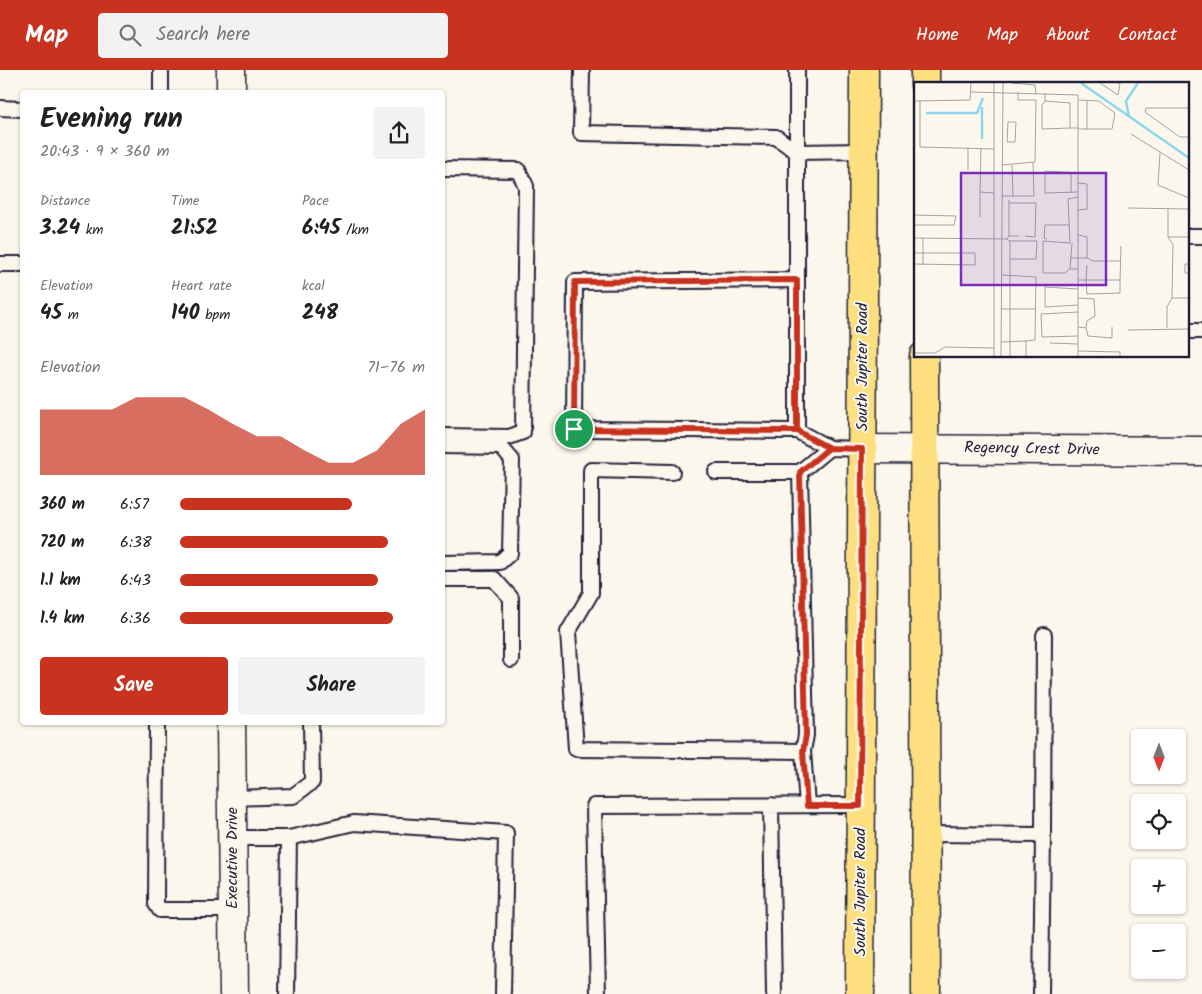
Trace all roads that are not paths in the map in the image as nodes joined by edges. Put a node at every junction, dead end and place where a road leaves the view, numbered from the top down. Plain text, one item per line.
1 (161, 70) edge
2 (231, 70) edge
3 (582, 70) edge
4 (796, 70) edge
5 (864, 70) edge
6 (161, 90) edge
7 (231, 90) edge
8 (0, 108) edge
9 (20, 109) edge
10 (864, 151) junction
11 (797, 152) junction
12 (445, 169) edge
13 (0, 264) edge
14 (20, 264) edge
15 (797, 280) junction
16 (924, 358) edge
17 (797, 431) junction
18 (445, 436) edge
19 (445, 446) edge
20 (829, 448) junction
21 (924, 448) junction
22 (862, 449) junction
23 (1202, 451) edge
24 (672, 472) dead end
25 (716, 472) dead end
26 (800, 472) junction
27 (445, 563) edge
28 (445, 579) edge
29 (1044, 636) dead end
30 (511, 660) dead end
31 (158, 725) edge
32 (231, 725) edge
33 (311, 725) edge
34 (803, 751) junction
35 (232, 798) junction
36 (771, 806) junction
37 (807, 806) junction
38 (860, 806) junction
39 (925, 834) junction
40 (1043, 835) junction
41 (232, 838) junction
42 (289, 838) junction
43 (232, 910) junction
44 (234, 994) edge
45 (287, 994) edge
46 (503, 994) edge
47 (598, 994) edge
48 (774, 994) edge
49 (860, 994) edge
50 (926, 994) edge
51 (1041, 994) edge

1 - 6 lane
2 - 7 street
3 - 11 lane
4 - 11 lane
5 - 10 main road, South Jupiter Road
8 - 9 lane
10 - 11 lane
10 - 22 main road, South Jupiter Road
11 - 15 lane
12 - 18 lane
13 - 14 lane
15 - 17 lane
15 - 17 lane
16 - 21 main road
17 - 20 lane
19 - 27 lane
20 - 22 lane
20 - 26 lane
21 - 22 street, Regency Crest Drive
21 - 23 street, Regency Crest Drive
21 - 39 main road
22 - 38 main road, South Jupiter Road
24 - 34 lane
25 - 26 lane
26 - 34 lane
28 - 30 lane
29 - 40 lane
31 - 43 lane
32 - 35 street, Executive Drive
33 - 35 lane
34 - 37 lane
35 - 41 street, Executive Drive
36 - 37 lane
36 - 47 lane
36 - 48 lane
37 - 38 lane
38 - 49 main road, South Jupiter Road
39 - 40 lane
39 - 50 main road
40 - 51 lane
41 - 42 lane
41 - 43 street, Executive Drive
42 - 45 lane
42 - 46 lane
43 - 44 street, Executive Drive

